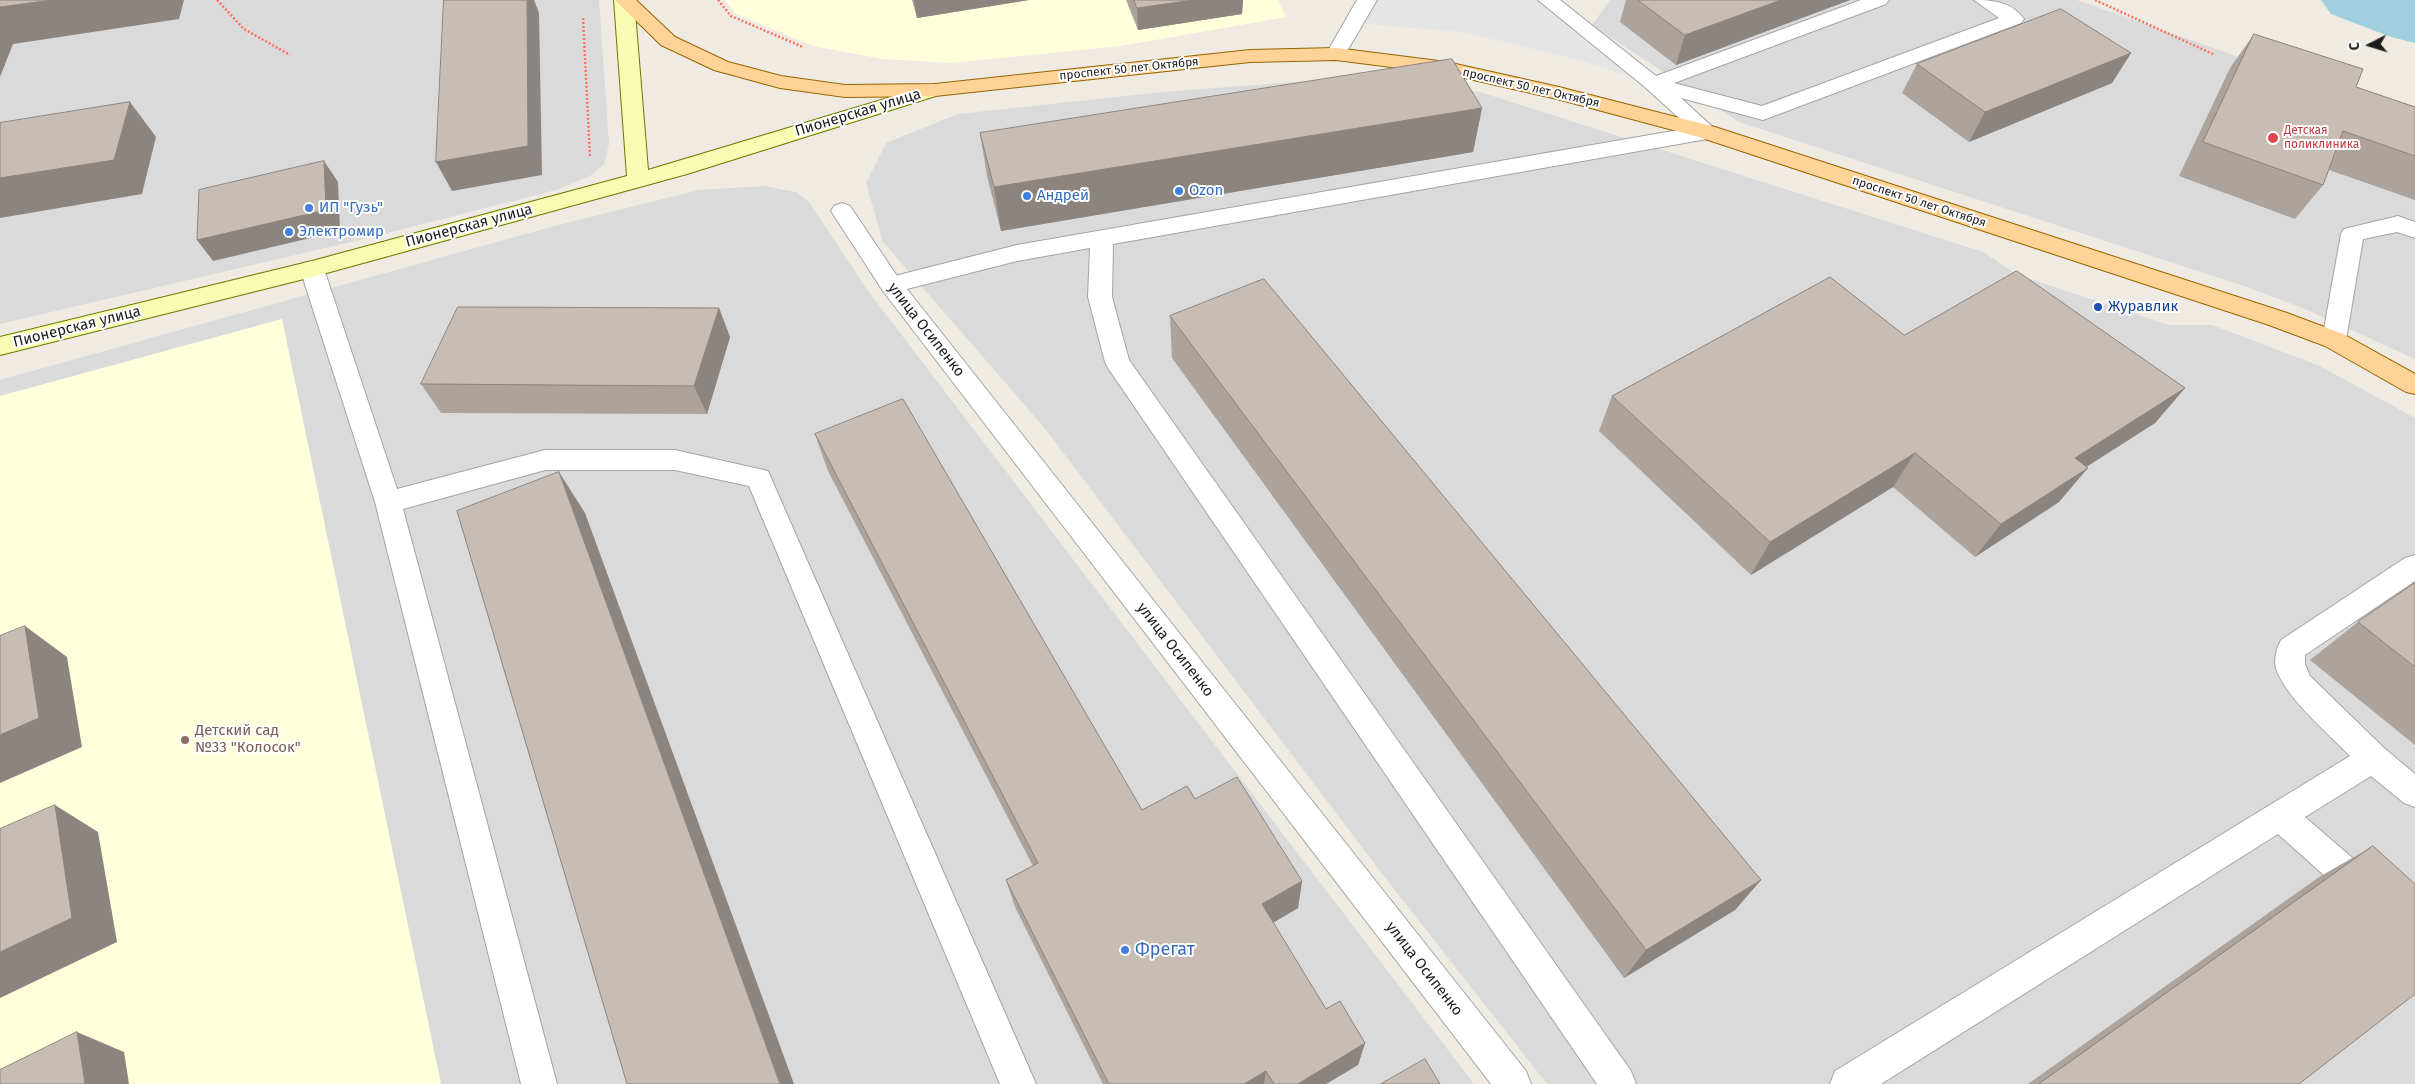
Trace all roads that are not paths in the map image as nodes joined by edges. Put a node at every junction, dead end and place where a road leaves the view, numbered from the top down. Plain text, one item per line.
1 (625, 0) edge
2 (1367, 0) edge
3 (1548, 0) edge
4 (1879, 0) edge
5 (1984, 0) edge
6 (1336, 54) junction
7 (1653, 84) junction
8 (934, 90) junction
9 (1707, 132) junction
10 (638, 180) junction
11 (842, 211) dead end
12 (2415, 230) edge
13 (1102, 238) junction
14 (312, 269) junction
15 (890, 285) junction
16 (2334, 340) junction
17 (0, 346) edge
18 (2415, 385) edge
19 (388, 502) junction
20 (2415, 566) edge
21 (2373, 758) junction
22 (2415, 793) edge
23 (2280, 816) junction
24 (2415, 934) edge
25 (539, 1084) edge
26 (1018, 1084) edge
27 (1513, 1084) edge
28 (1618, 1084) edge
29 (1848, 1084) edge

1 - 8 main road, проспект 50 лет Октября
1 - 10 main road
2 - 6 street
3 - 7 street
4 - 7 street
5 - 7 street
6 - 8 main road, проспект 50 лет Октября
6 - 9 main road, проспект 50 лет Октября
7 - 9 street
8 - 10 main road, Пионерская улица
9 - 13 street
9 - 16 main road, проспект 50 лет Октября
10 - 14 main road, Пионерская улица
11 - 15 street, улица Осипенко
12 - 16 street
13 - 15 street
13 - 28 street
14 - 17 main road, Пионерская улица
14 - 19 street
15 - 27 street, улица Осипенко
16 - 18 main road, проспект 50 лет Октября
19 - 25 street
19 - 26 street
20 - 21 street
21 - 22 street
21 - 23 street
23 - 24 street
23 - 29 street

